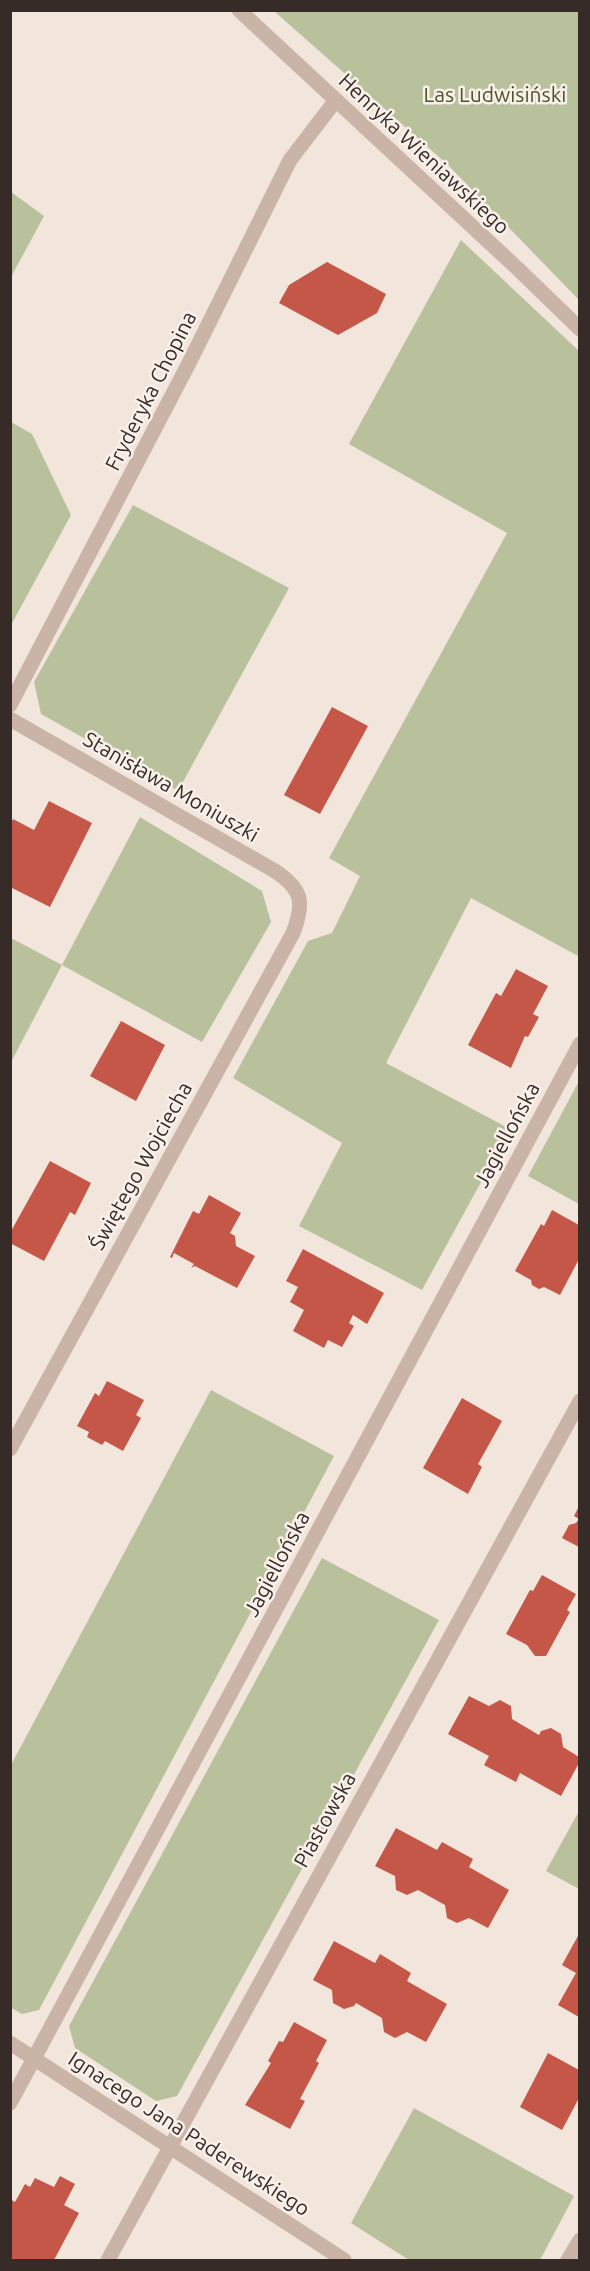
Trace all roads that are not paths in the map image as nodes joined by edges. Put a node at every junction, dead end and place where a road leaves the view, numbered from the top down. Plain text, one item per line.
1 (239, 10) edge
2 (336, 100) junction
3 (579, 329) edge
4 (10, 705) edge
5 (10, 719) edge
6 (300, 900) joint
7 (579, 1044) edge
8 (579, 1401) edge
9 (10, 1449) edge
10 (10, 2043) edge
11 (35, 2057) junction
12 (10, 2103) edge
13 (169, 2148) junction
14 (579, 2240) edge
15 (108, 2260) edge
16 (344, 2260) edge
17 (568, 2260) edge

1 - 2 street, Henryka Wieniawskiego
2 - 3 street, Henryka Wieniawskiego
2 - 4 street, Fryderyka Chopina
5 - 6 street, Stanisława Moniuszki
6 - 9 street, Świętego Wojciecha
7 - 11 street, Jagiellońska
8 - 13 street, Piastowska
10 - 11 street, Ignacego Jana Paderewskiego
11 - 12 street, Jagiellońska
11 - 13 street, Ignacego Jana Paderewskiego
13 - 15 street, Piastowska
13 - 16 street, Ignacego Jana Paderewskiego
14 - 17 street

